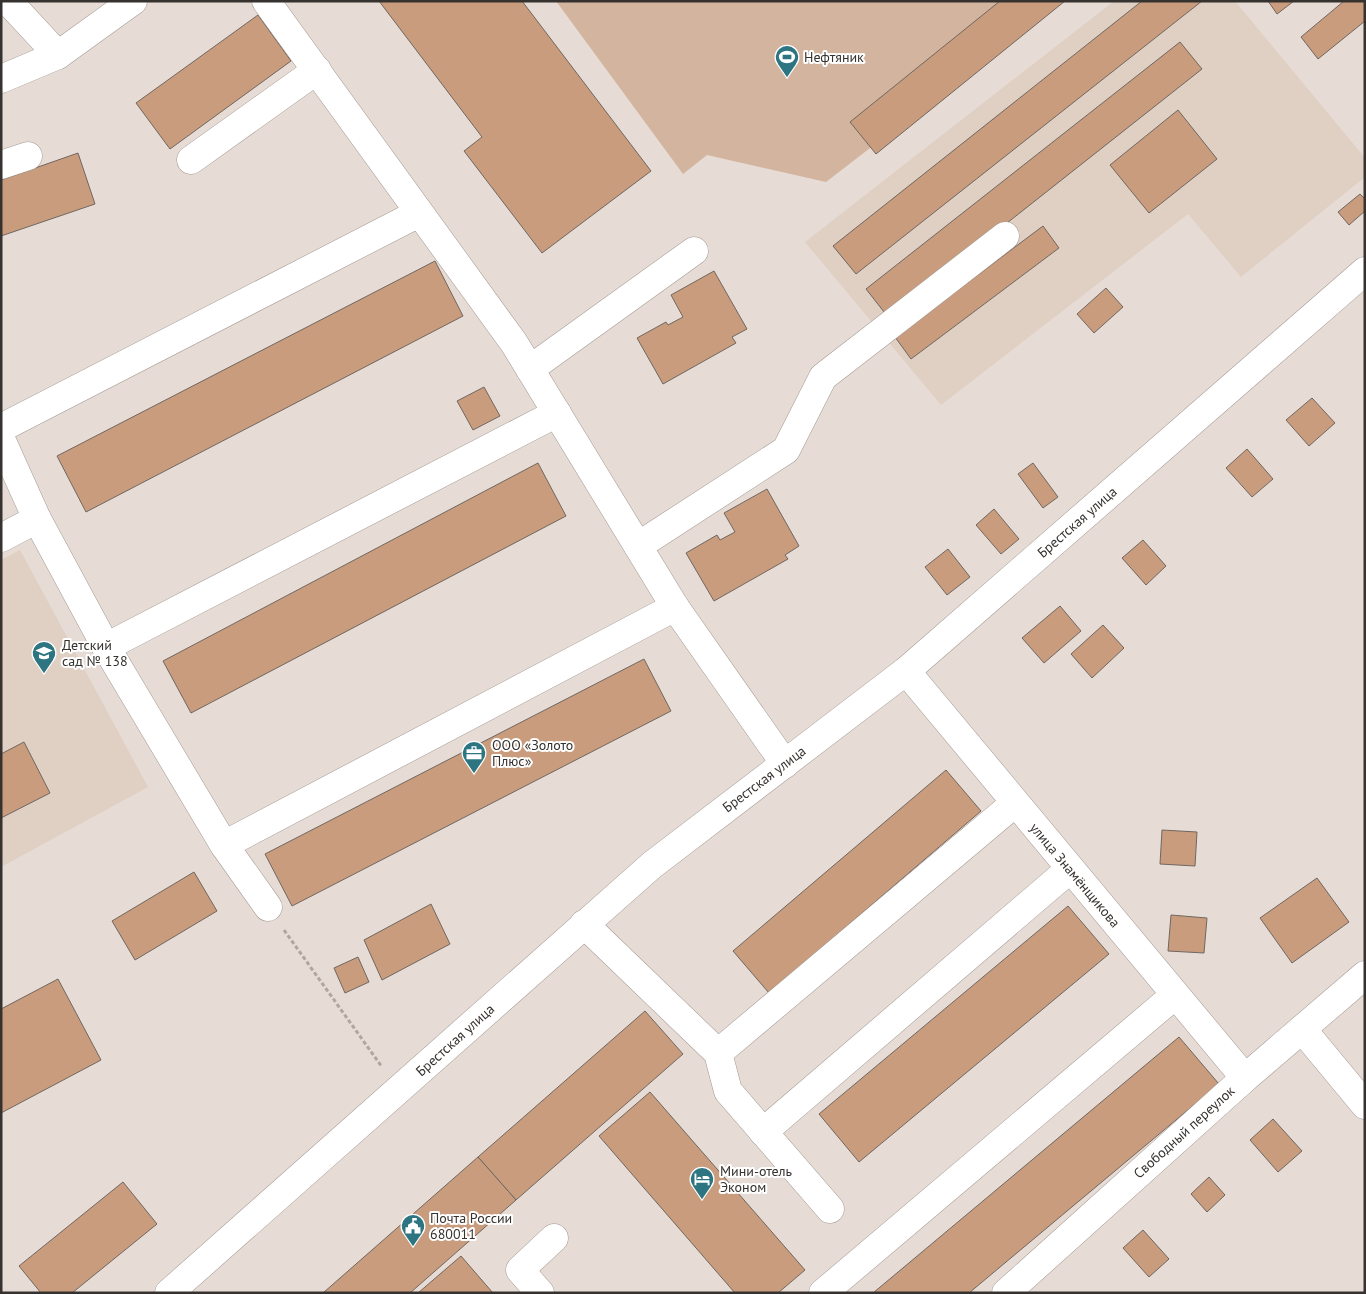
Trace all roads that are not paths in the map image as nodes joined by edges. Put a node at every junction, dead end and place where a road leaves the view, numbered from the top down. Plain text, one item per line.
1 (8, 1) edge
2 (132, 1) edge
3 (266, 1) edge
4 (58, 55) junction
5 (317, 70) junction
6 (1, 79) edge
7 (28, 156) dead end
8 (191, 160) dead end
9 (1, 165) edge
10 (419, 213) junction
11 (1005, 236) dead end
12 (694, 251) dead end
13 (1365, 271) edge
14 (530, 369) junction
15 (557, 413) junction
16 (1, 428) edge
17 (1, 439) edge
18 (37, 519) junction
19 (1, 538) edge
20 (638, 546) junction
21 (675, 607) junction
22 (106, 647) junction
23 (906, 671) junction
24 (785, 764) junction
25 (1015, 803) junction
26 (224, 845) junction
27 (1070, 869) junction
28 (268, 907) road end
29 (584, 924) junction
30 (1365, 975) edge
31 (1175, 994) junction
32 (1302, 1029) junction
33 (718, 1053) junction
34 (1245, 1078) junction
35 (1365, 1105) edge
36 (763, 1132) junction
37 (830, 1209) dead end
38 (554, 1238) dead end
39 (169, 1293) edge
40 (540, 1293) edge
41 (823, 1293) edge
42 (1006, 1293) edge

1 - 4 street
2 - 4 street
3 - 5 street
4 - 6 street
5 - 8 street
5 - 10 street
7 - 9 street
10 - 14 street
10 - 16 street
11 - 20 street
12 - 14 street
13 - 23 street, Брестская улица
14 - 15 street
15 - 20 street
15 - 22 street
17 - 18 street
18 - 19 street
18 - 22 street
20 - 21 street
21 - 24 street
21 - 26 street
22 - 26 street
23 - 24 street, Брестская улица
23 - 25 street, улица Знамёнщикова
24 - 29 street, Брестская улица
25 - 27 street, улица Знамёнщикова
25 - 33 street
26 - 28 street
27 - 31 street, улица Знамёнщикова
27 - 36 street
29 - 33 street
29 - 39 street, Брестская улица
30 - 32 street, Свободный переулок
31 - 34 street, улица Знамёнщикова
31 - 41 street
32 - 34 street, Свободный переулок
32 - 35 street
33 - 36 street
34 - 42 street, Свободный переулок
36 - 37 street
38 - 40 street

